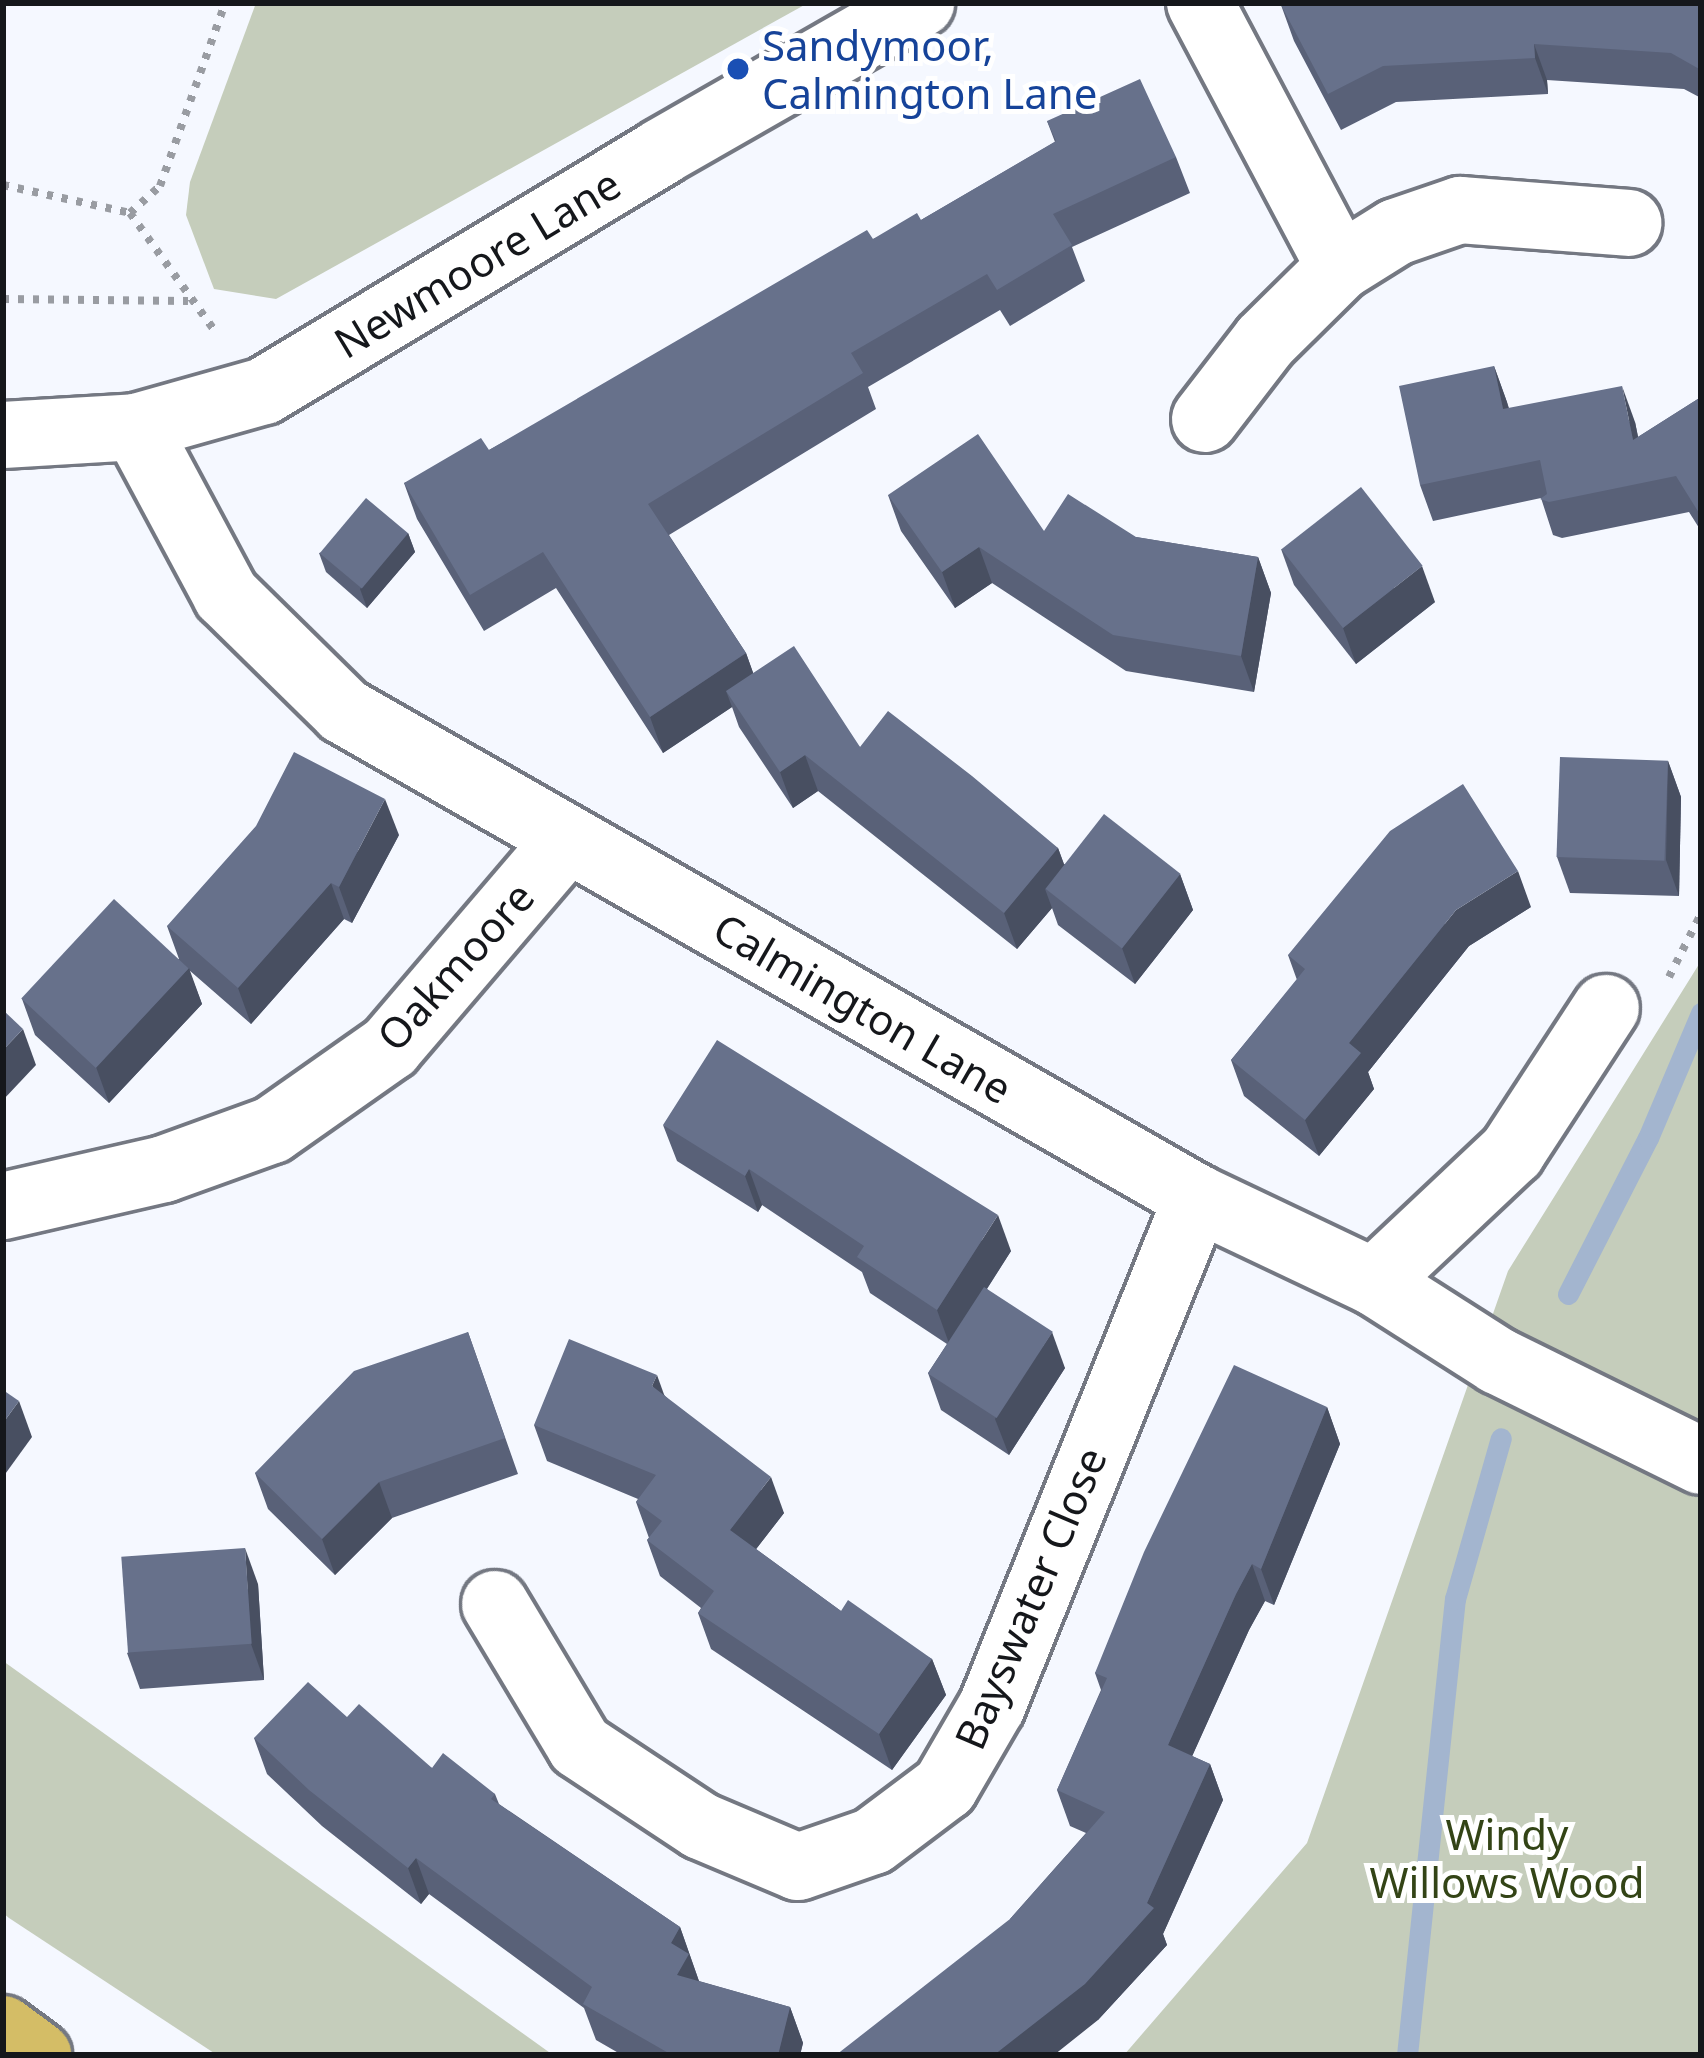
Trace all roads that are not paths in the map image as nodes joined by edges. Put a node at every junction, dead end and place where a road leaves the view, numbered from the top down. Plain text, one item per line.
1 (922, 3) edge
2 (1200, 3) edge
3 (1628, 224) dead end
4 (1340, 267) junction
5 (1204, 419) dead end
6 (136, 428) junction
7 (3, 435) edge
8 (567, 840) junction
9 (1606, 1008) dead end
10 (1197, 1198) junction
11 (3, 1207) edge
12 (1374, 1282) junction
13 (1701, 1461) edge
14 (495, 1604) dead end
15 (3, 2029) edge
16 (38, 2055) edge

1 - 6 street, Newmoore Lane
2 - 4 street
3 - 4 street
4 - 5 street
6 - 7 street, Newmoore Lane
6 - 8 street, Calmington Lane
8 - 10 street, Calmington Lane
8 - 11 street, Oakmoore
9 - 12 street
10 - 12 street, Calmington Lane
10 - 14 street, Bayswater Close
12 - 13 street, Calmington Lane
15 - 16 main road

